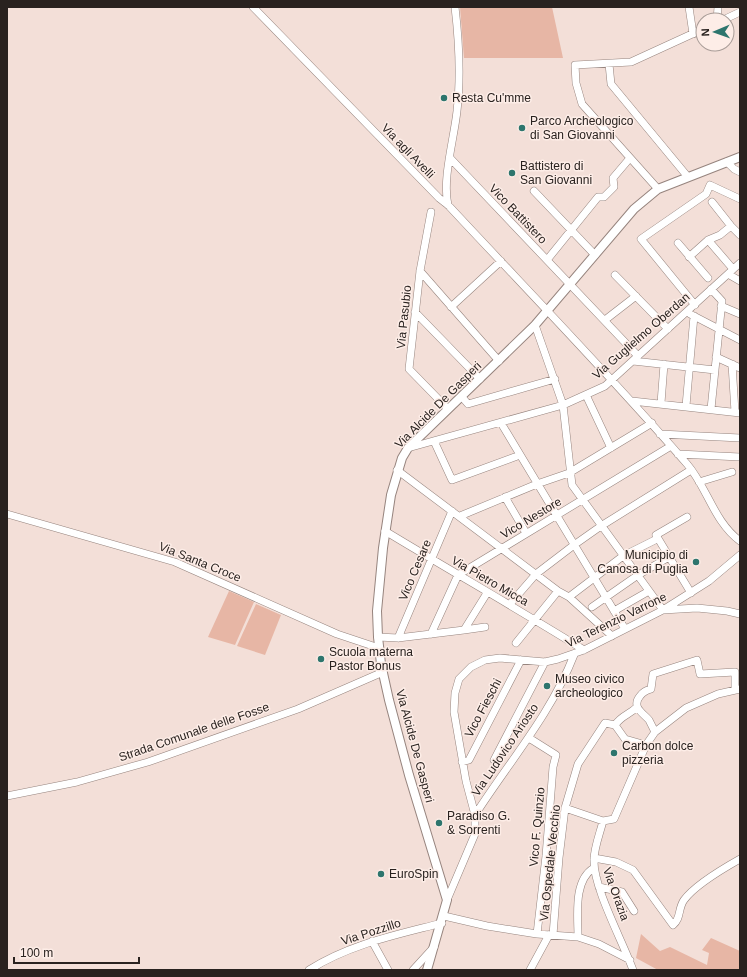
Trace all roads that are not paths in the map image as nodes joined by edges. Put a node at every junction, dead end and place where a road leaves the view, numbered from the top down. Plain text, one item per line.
1 (253, 7) edge
2 (455, 7) edge
3 (689, 7) edge
4 (693, 34) joint
5 (609, 64) junction
6 (740, 157) edge
7 (450, 158) junction
8 (630, 158) junction
9 (728, 162) junction
10 (740, 172) edge
11 (688, 176) junction
12 (658, 189) junction
13 (534, 191) dead end
14 (740, 199) edge
15 (712, 202) dead end
16 (448, 205) junction
17 (431, 212) dead end
18 (731, 226) junction
19 (571, 229) junction
20 (740, 235) edge
21 (708, 240) junction
22 (678, 243) dead end
23 (595, 254) junction
24 (689, 257) junction
25 (547, 260) junction
26 (501, 261) junction
27 (740, 263) edge
28 (420, 272) junction
29 (731, 272) junction
30 (615, 275) dead end
31 (708, 278) dead end
32 (740, 281) edge
33 (570, 284) junction
34 (711, 289) junction
35 (636, 296) junction
36 (695, 305) junction
37 (721, 306) junction
38 (451, 307) junction
39 (548, 310) junction
40 (415, 312) junction
41 (687, 312) junction
42 (740, 314) edge
43 (694, 316) junction
44 (605, 320) junction
45 (535, 325) junction
46 (668, 329) junction
47 (719, 329) junction
48 (740, 340) edge
49 (716, 357) junction
50 (636, 358) junction
51 (499, 361) junction
52 (664, 364) junction
53 (732, 364) junction
54 (689, 366) junction
55 (740, 368) edge
56 (715, 370) junction
57 (480, 379) junction
58 (555, 379) junction
59 (613, 380) junction
60 (586, 395) junction
61 (462, 397) junction
62 (632, 401) junction
63 (661, 403) junction
64 (563, 405) junction
65 (686, 406) junction
66 (448, 409) junction
67 (711, 409) junction
68 (738, 412) edge
69 (501, 422) junction
70 (652, 424) junction
71 (660, 434) junction
72 (740, 438) edge
73 (434, 441) junction
74 (671, 446) junction
75 (408, 448) junction
76 (612, 448) junction
77 (678, 454) junction
78 (520, 455) junction
79 (740, 457) edge
80 (397, 470) junction
81 (692, 470) junction
82 (732, 472) dead end
83 (570, 473) junction
84 (699, 482) junction
85 (537, 484) junction
86 (505, 497) junction
87 (582, 499) junction
88 (452, 511) junction
89 (7, 514) edge
90 (556, 515) junction
91 (460, 516) junction
92 (687, 518) dead end
93 (601, 526) junction
94 (385, 531) junction
95 (526, 533) junction
96 (657, 539) junction
97 (740, 541) edge
98 (574, 545) junction
99 (502, 548) junction
100 (740, 555) edge
101 (623, 556) junction
102 (669, 557) junction
103 (432, 559) junction
104 (536, 574) junction
105 (458, 575) junction
106 (638, 575) junction
107 (594, 577) junction
108 (558, 591) junction
109 (649, 591) junction
110 (487, 593) junction
111 (691, 593) junction
112 (569, 597) junction
113 (606, 598) junction
114 (510, 604) junction
115 (592, 607) dead end
116 (614, 610) junction
117 (663, 610) junction
118 (740, 614) edge
119 (534, 619) junction
120 (485, 627) dead end
121 (625, 629) junction
122 (464, 630) junction
123 (430, 634) junction
124 (612, 636) junction
125 (378, 637) junction
126 (398, 638) junction
127 (516, 643) dead end
128 (379, 648) junction
129 (584, 650) junction
130 (574, 655) junction
131 (521, 660) junction
132 (545, 662) junction
133 (383, 672) junction
134 (738, 689) edge
135 (637, 707) junction
136 (615, 725) junction
137 (655, 732) junction
138 (529, 738) junction
139 (646, 745) junction
140 (494, 760) dead end
141 (462, 762) junction
142 (7, 796) edge
143 (565, 808) junction
144 (475, 815) junction
145 (603, 821) junction
146 (594, 858) junction
147 (740, 859) edge
148 (594, 868) junction
149 (599, 887) junction
150 (447, 900) junction
151 (634, 911) dead end
152 (443, 919) junction
153 (537, 934) junction
154 (551, 935) junction
155 (578, 937) junction
156 (372, 941) junction
157 (435, 946) junction
158 (630, 960) junction
159 (309, 970) edge
160 (388, 970) edge
161 (413, 970) edge
162 (428, 970) edge
163 (530, 970) edge
164 (633, 970) edge

1 - 16 street, Via agli Avelli
2 - 7 street
3 - 4 street
4 - 5 street
5 - 8 street
5 - 11 street
6 - 9 street, Via Alcide De Gasperi
7 - 16 street
7 - 25 street, Vico Battistero
8 - 12 street
8 - 19 street
9 - 10 street
9 - 11 street, Via Alcide De Gasperi
11 - 12 street, Via Alcide De Gasperi
12 - 23 street, Via Alcide De Gasperi
13 - 19 street
14 - 36 street
15 - 18 street
16 - 26 street, Via agli Avelli
17 - 28 street, Via Pasubio
18 - 20 street
18 - 21 street
19 - 23 street
19 - 25 street
21 - 24 street
21 - 29 street
22 - 24 street
23 - 33 street, Via Alcide De Gasperi
24 - 31 street
25 - 33 street, Vico Battistero
26 - 38 street
26 - 39 street, Via agli Avelli
27 - 29 street, Via Guglielmo Oberdan
28 - 38 street
28 - 40 street, Via Pasubio
29 - 32 street
29 - 34 street, Via Guglielmo Oberdan
30 - 35 street
33 - 39 street, Via Alcide De Gasperi
33 - 44 street, Vico Battistero
34 - 36 street, Via Guglielmo Oberdan
34 - 37 street
35 - 44 street
35 - 46 street
36 - 41 street, Via Guglielmo Oberdan
37 - 42 street
37 - 47 street
38 - 51 street
39 - 45 street, Via Alcide De Gasperi
39 - 59 street, Via agli Avelli
40 - 57 street
40 - 66 street, Via Pasubio
41 - 43 street
41 - 46 street, Via Guglielmo Oberdan
43 - 47 street
43 - 54 street
44 - 50 street, Vico Battistero
45 - 51 street, Via Alcide De Gasperi
45 - 58 street
46 - 50 street, Via Guglielmo Oberdan
47 - 48 street
47 - 49 street
49 - 53 street
49 - 56 street
50 - 52 street
50 - 59 street, Via Guglielmo Oberdan
51 - 57 street, Via Alcide De Gasperi
52 - 54 street
52 - 63 street
53 - 55 street
53 - 68 street
54 - 56 street
54 - 65 street
56 - 67 street
57 - 61 street, Via Alcide De Gasperi
58 - 61 street
58 - 64 street
59 - 60 street, Via Guglielmo Oberdan
59 - 62 street, Via agli Avelli
60 - 64 street, Via Guglielmo Oberdan
60 - 76 street
61 - 66 street, Via Alcide De Gasperi
62 - 63 street
62 - 70 street, Via agli Avelli
63 - 65 street
64 - 69 street, Via Guglielmo Oberdan
64 - 83 street
65 - 67 street
66 - 75 street, Via Alcide De Gasperi
67 - 68 street
69 - 73 street, Via Guglielmo Oberdan
69 - 78 street
70 - 71 street, Via agli Avelli
70 - 76 street
71 - 72 street
71 - 74 street, Via agli Avelli
73 - 75 street, Via Guglielmo Oberdan
73 - 78 street
74 - 77 street, Via agli Avelli
74 - 87 street, Vico Nestore
75 - 80 street, Via Alcide De Gasperi
76 - 83 street
77 - 79 street
77 - 81 street, Via agli Avelli
78 - 85 street
80 - 88 street
80 - 94 street, Via Alcide De Gasperi
81 - 84 street, Via agli Avelli
81 - 93 street
82 - 84 street
83 - 85 street
83 - 87 street
84 - 97 street, Via agli Avelli
85 - 86 street
85 - 90 street
86 - 91 street
86 - 95 street
87 - 90 street, Vico Nestore
87 - 93 street
88 - 91 street
88 - 103 street, Vico Cesare
89 - 128 street, Via Santa Croce
90 - 95 street, Vico Nestore
90 - 98 street
91 - 99 street
92 - 96 street
93 - 98 street
93 - 101 street
94 - 103 street, Via Pietro Micca
94 - 125 street, Via Alcide De Gasperi
95 - 99 street, Vico Nestore
96 - 101 street
96 - 102 street
98 - 104 street
98 - 107 street
99 - 104 street
99 - 105 street, Vico Nestore
100 - 111 street, Via Terenzio Varrone
101 - 106 street
101 - 107 street
102 - 106 street
102 - 111 street
103 - 105 street, Via Pietro Micca
103 - 126 street, Vico Cesare
104 - 108 street
104 - 114 street
105 - 110 street, Via Pietro Micca
105 - 123 street
106 - 109 street
106 - 113 street
107 - 112 street
107 - 113 street
108 - 112 street
108 - 119 street
109 - 116 street
109 - 117 street
110 - 114 street, Via Pietro Micca
110 - 122 street
111 - 117 street, Via Terenzio Varrone
112 - 124 street
113 - 115 street
113 - 116 street
114 - 119 street, Via Pietro Micca
116 - 121 street
117 - 118 street
117 - 121 street, Via Terenzio Varrone
119 - 127 street
119 - 129 street, Via Pietro Micca
120 - 122 street
121 - 124 street, Via Terenzio Varrone
122 - 123 street
123 - 126 street
124 - 129 street, Via Terenzio Varrone
125 - 126 street
125 - 128 street, Via Alcide De Gasperi
128 - 133 street, Via Alcide De Gasperi
129 - 130 street, Via Terenzio Varrone
130 - 132 street, Via Terenzio Varrone
130 - 138 street, Via Ludovico Ariosto
131 - 132 street, Via Terenzio Varrone
131 - 141 street, Vico Fieschi
131 - 141 street, Via Terenzio Varrone
132 - 140 street
133 - 142 street, Strada Comunale delle Fosse
133 - 150 street, Via Alcide De Gasperi
134 - 135 street
134 - 137 street
135 - 136 street, Via Ospedale Vecchio
135 - 137 street
136 - 139 street
136 - 143 street, Via Ospedale Vecchio
137 - 139 street
138 - 144 street, Via Ludovico Ariosto
138 - 153 street, Vico F. Quinzio
139 - 145 street
141 - 144 street, Via Terenzio Varrone
143 - 145 street
143 - 154 street, Via Ospedale Vecchio
144 - 150 street, Via Terenzio Varrone
145 - 146 street, Via Orazia
146 - 147 street
146 - 148 street, Via Orazia
148 - 149 street, Via Orazia
148 - 155 street
149 - 151 street
149 - 158 street, Via Orazia
150 - 152 street
152 - 153 street
152 - 156 street, Via Pozzillo
152 - 157 street
153 - 154 street
154 - 155 street
154 - 163 street
155 - 158 street
156 - 159 street, Via Pozzillo
156 - 160 street
157 - 161 street
157 - 162 street
158 - 164 street, Via Orazia

